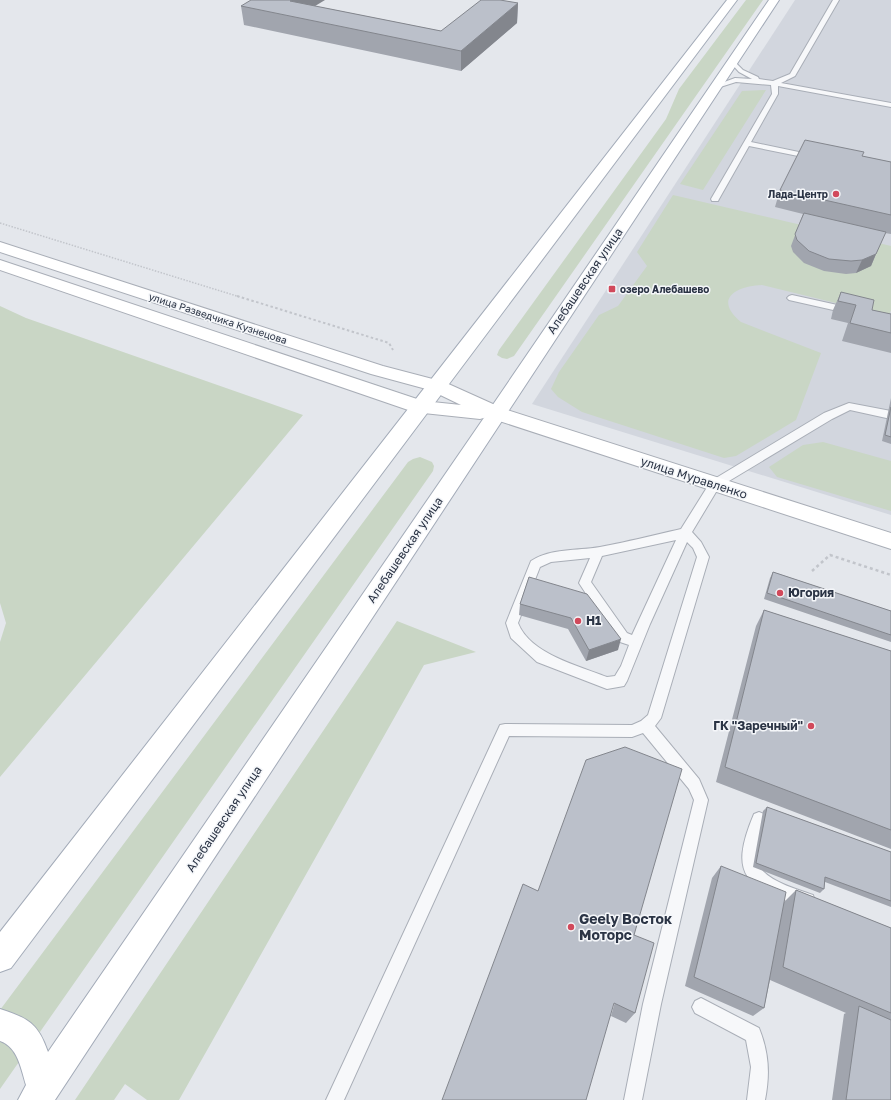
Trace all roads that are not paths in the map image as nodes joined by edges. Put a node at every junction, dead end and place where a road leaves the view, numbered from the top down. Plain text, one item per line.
1 (732, 0) edge
2 (774, 0) edge
3 (836, 0) edge
4 (732, 61) junction
5 (761, 81) junction
6 (774, 83) junction
7 (714, 87) junction
8 (891, 104) edge
9 (746, 143) junction
10 (821, 159) edge
11 (715, 199) dead end
12 (0, 247) edge
13 (0, 265) edge
14 (792, 298) dead end
15 (861, 313) edge
16 (437, 386) junction
17 (421, 407) junction
18 (497, 414) junction
19 (891, 415) edge
20 (715, 484) junction
21 (685, 534) junction
22 (891, 541) edge
23 (598, 552) junction
24 (636, 642) junction
25 (646, 726) junction
26 (759, 819) dead end
27 (819, 906) edge
28 (0, 957) edge
29 (701, 1007) dead end
30 (0, 1025) edge
31 (40, 1096) edge
32 (335, 1100) edge
33 (633, 1100) edge
34 (756, 1100) edge

1 - 16 main road
2 - 4 main road, Алебашевская улица
3 - 6 lane
4 - 5 lane
4 - 7 main road, Алебашевская улица
5 - 6 lane
5 - 7 lane
6 - 8 lane
6 - 9 lane
7 - 18 main road, Алебашевская улица
9 - 10 lane
9 - 11 lane
12 - 16 main road, улица Разведчика Кузнецова
13 - 17 main road, улица Разведчика Кузнецова
14 - 15 lane
16 - 17 main road
16 - 18 main road, улица Разведчика Кузнецова
17 - 18 main road, улица Разведчика Кузнецова
17 - 28 main road
18 - 20 main road, улица Муравленко
18 - 31 main road, Алебашевская улица
19 - 20 lane
20 - 21 lane
20 - 22 main road, улица Муравленко
21 - 23 lane
21 - 24 lane
21 - 25 lane
23 - 24 lane
23 - 24 lane
25 - 32 lane
25 - 33 lane
26 - 27 lane
29 - 34 lane
30 - 31 main road

